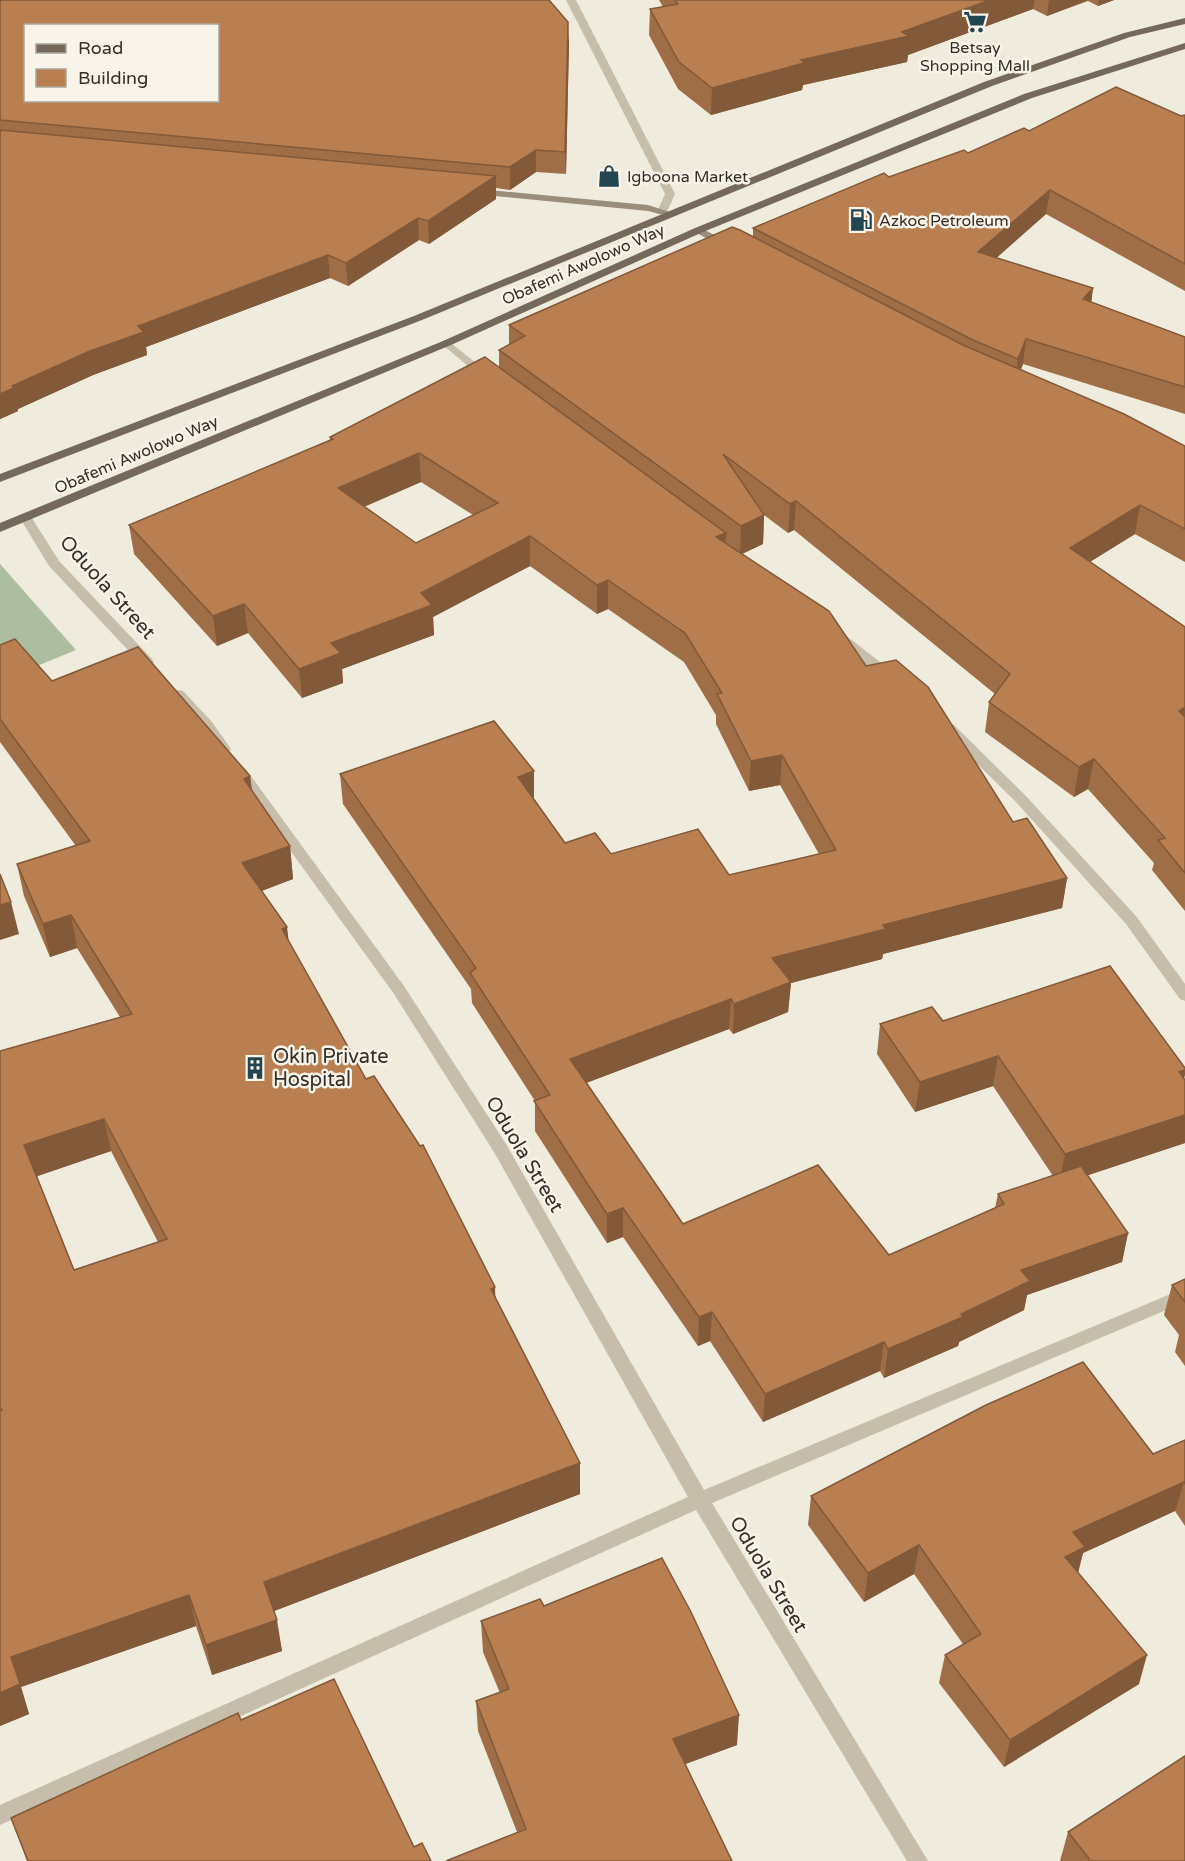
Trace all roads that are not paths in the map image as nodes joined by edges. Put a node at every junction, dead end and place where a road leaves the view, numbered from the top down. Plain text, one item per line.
1 (571, 0) edge
2 (1185, 21) edge
3 (1185, 46) edge
4 (471, 191) edge
5 (666, 213) junction
6 (699, 230) junction
7 (739, 251) edge
8 (447, 343) junction
9 (496, 384) edge
10 (0, 478) edge
11 (26, 518) junction
12 (0, 528) edge
13 (828, 629) edge
14 (900, 686) edge
15 (935, 715) edge
16 (1185, 995) edge
17 (1185, 1295) edge
18 (700, 1500) junction
19 (0, 1815) edge
20 (918, 1861) edge

1 - 5 street
2 - 5 main road, Obafemi Awolowo Way
3 - 6 main road, Obafemi Awolowo Way
4 - 5 street
5 - 10 main road, Obafemi Awolowo Way
6 - 7 street
6 - 8 main road, Obafemi Awolowo Way
8 - 9 street
8 - 11 main road, Obafemi Awolowo Way
11 - 12 main road, Obafemi Awolowo Way
11 - 18 street, Oduola Street
13 - 14 street
15 - 16 street
17 - 18 street
18 - 19 street
18 - 20 street, Oduola Street

